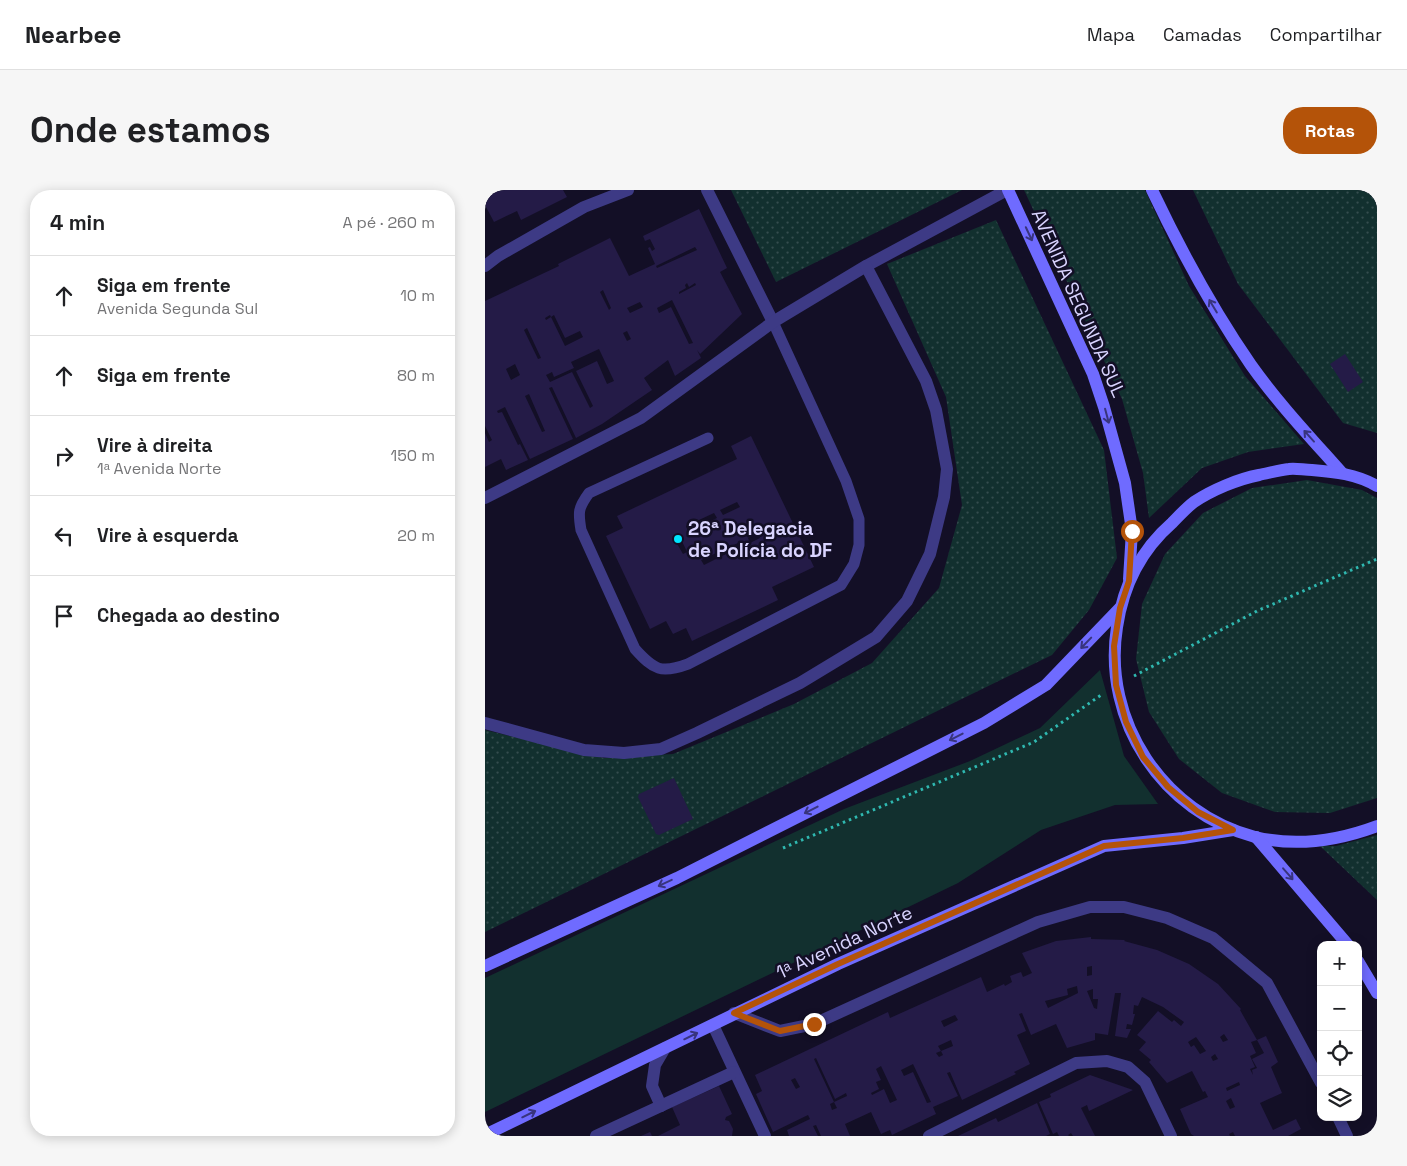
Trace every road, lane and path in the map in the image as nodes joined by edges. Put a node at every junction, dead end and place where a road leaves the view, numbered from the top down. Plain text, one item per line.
1 (628, 190) edge
2 (707, 190) edge
3 (1008, 190) edge
4 (1152, 190) edge
5 (485, 266) edge
6 (866, 266) junction
7 (773, 322) junction
8 (708, 438) dead end
9 (1341, 473) junction
10 (1374, 482) edge
11 (485, 498) edge
12 (1377, 559) edge
13 (1129, 581) junction
14 (1120, 608) junction
15 (1116, 685) junction
16 (485, 723) edge
17 (1377, 826) edge
18 (1233, 830) junction
19 (1256, 837) junction
20 (777, 850) dead end
21 (1345, 941) edge
22 (485, 966) edge
23 (1362, 968) edge
24 (1377, 993) edge
25 (734, 1013) junction
26 (713, 1025) junction
27 (665, 1048) junction
28 (734, 1072) junction
29 (1317, 1076) edge
30 (661, 1106) junction
31 (1340, 1121) edge
32 (485, 1135) edge
33 (596, 1136) edge
34 (765, 1136) edge
35 (929, 1136) edge
36 (1171, 1136) edge
37 (1347, 1136) edge

1 - 5 street
2 - 7 street
3 - 6 street
3 -> 13 main road, AVENIDA SEGUNDA SUL
9 -> 4 main road
6 - 7 street
6 - 16 street
7 - 8 lane
7 - 11 street
9 - 10 main road
9 - 13 main road
12 - 15 path
13 - 14 main road
14 - 15 main road
14 -> 22 main road
15 - 18 main road
15 - 20 path
17 - 19 main road
18 - 19 main road
18 - 25 main road, 1ᵃ Avenida Norte
19 -> 21 main road
23 - 24 main road
25 - 26 main road, 1ᵃ Avenida Norte
25 - 29 street
27 -> 26 main road, 1ᵃ Avenida Norte
26 - 28 street
27 - 30 street
32 -> 27 main road, 1ᵃ Avenida Norte
28 - 30 street
28 - 34 street
30 - 33 street
31 - 37 street
35 - 36 street

